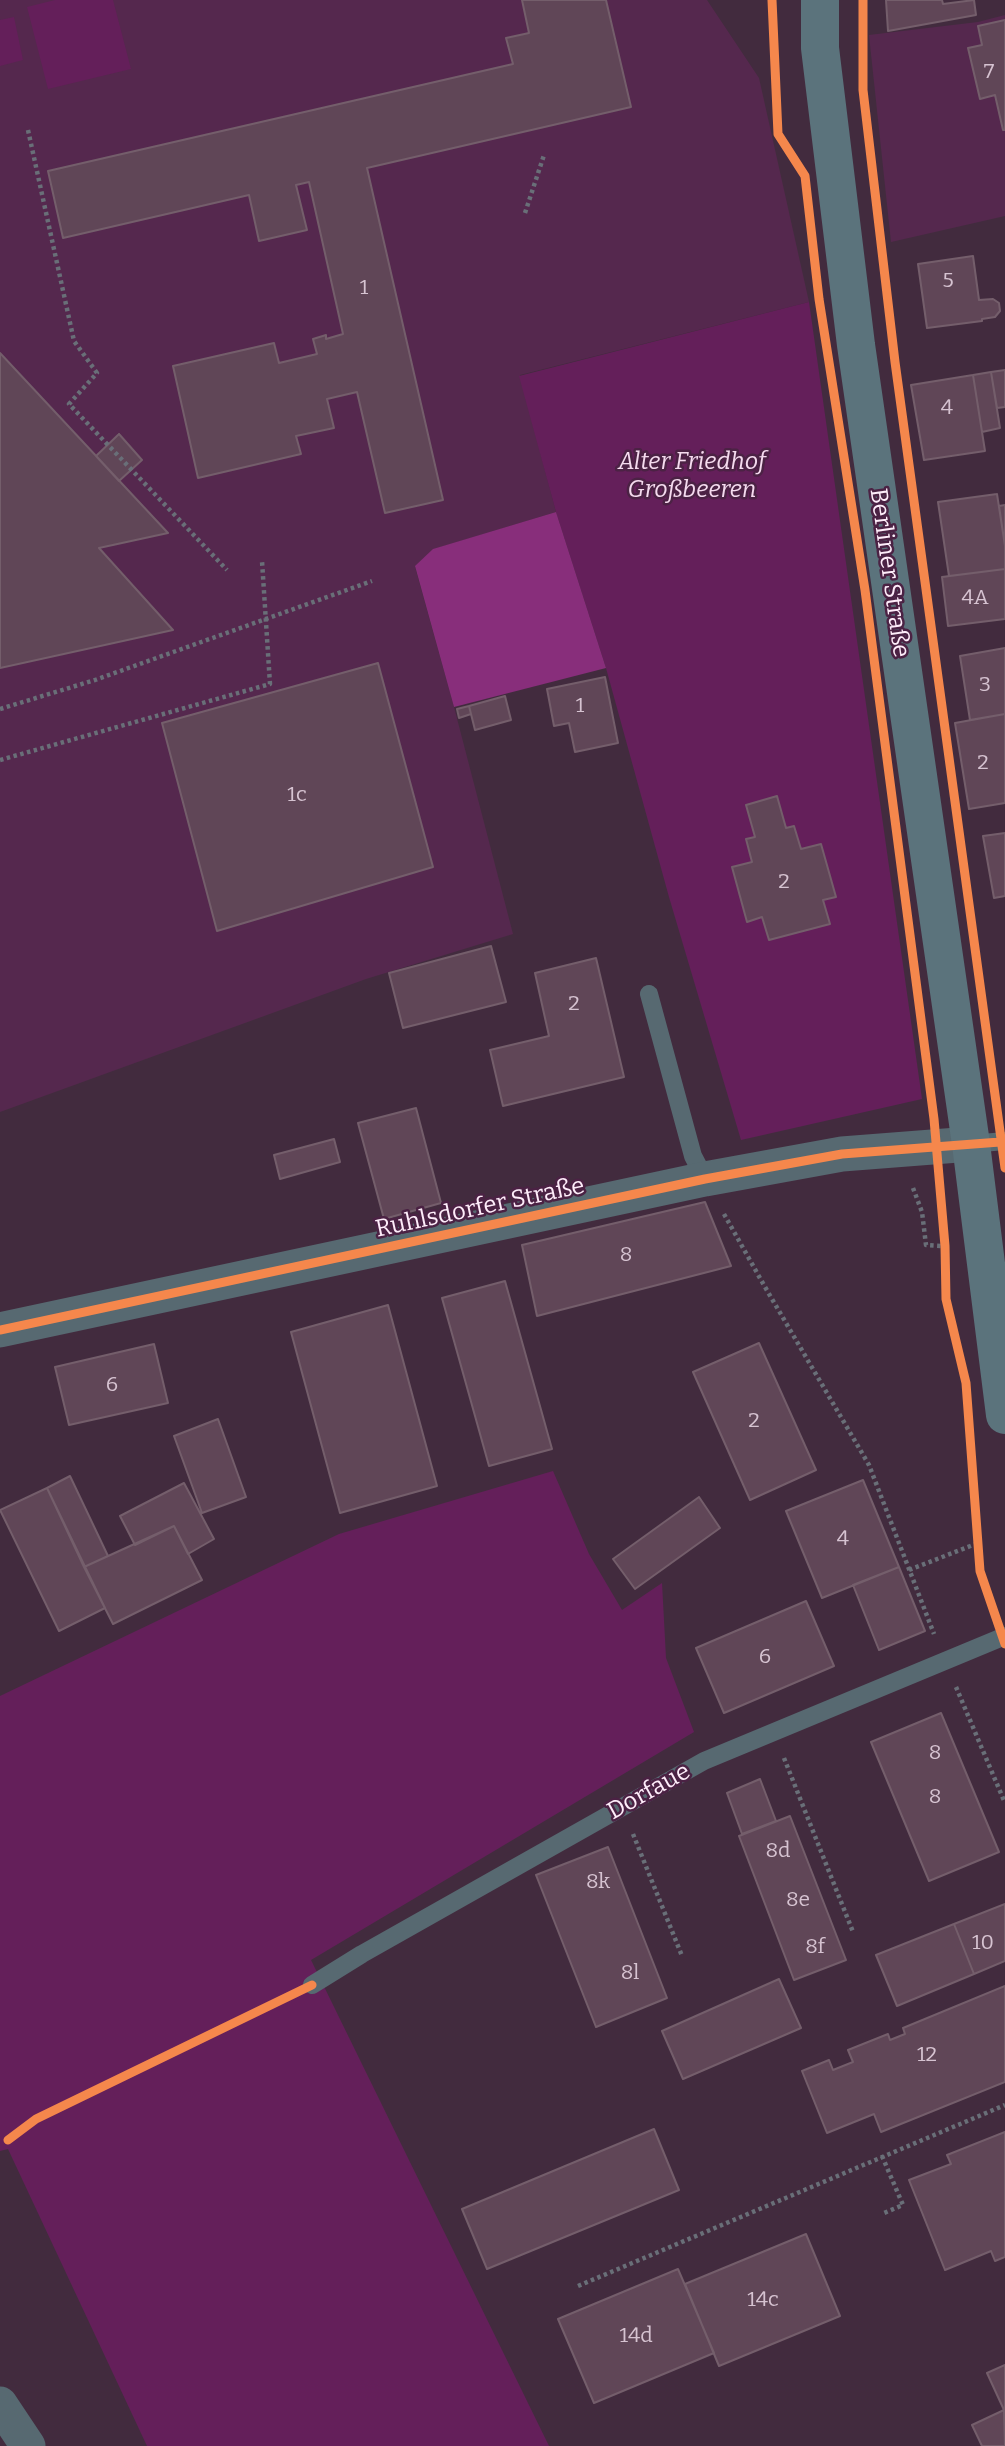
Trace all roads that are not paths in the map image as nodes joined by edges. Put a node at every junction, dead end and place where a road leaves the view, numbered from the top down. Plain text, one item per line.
1 (820, 0) edge
2 (649, 994) dead end
3 (988, 1143) edge
4 (705, 1180) junction
5 (0, 1330) edge
6 (1005, 1415) edge
7 (1005, 1636) edge
8 (312, 1985) dead end
9 (0, 2404) edge
10 (28, 2446) edge

1 - 3 street, Berliner Straße
2 - 4 lane
3 - 4 street, Ruhlsdorfer Straße
3 - 6 street
4 - 5 street, Ruhlsdorfer Straße
7 - 8 lane, Dorfaue
9 - 10 street

